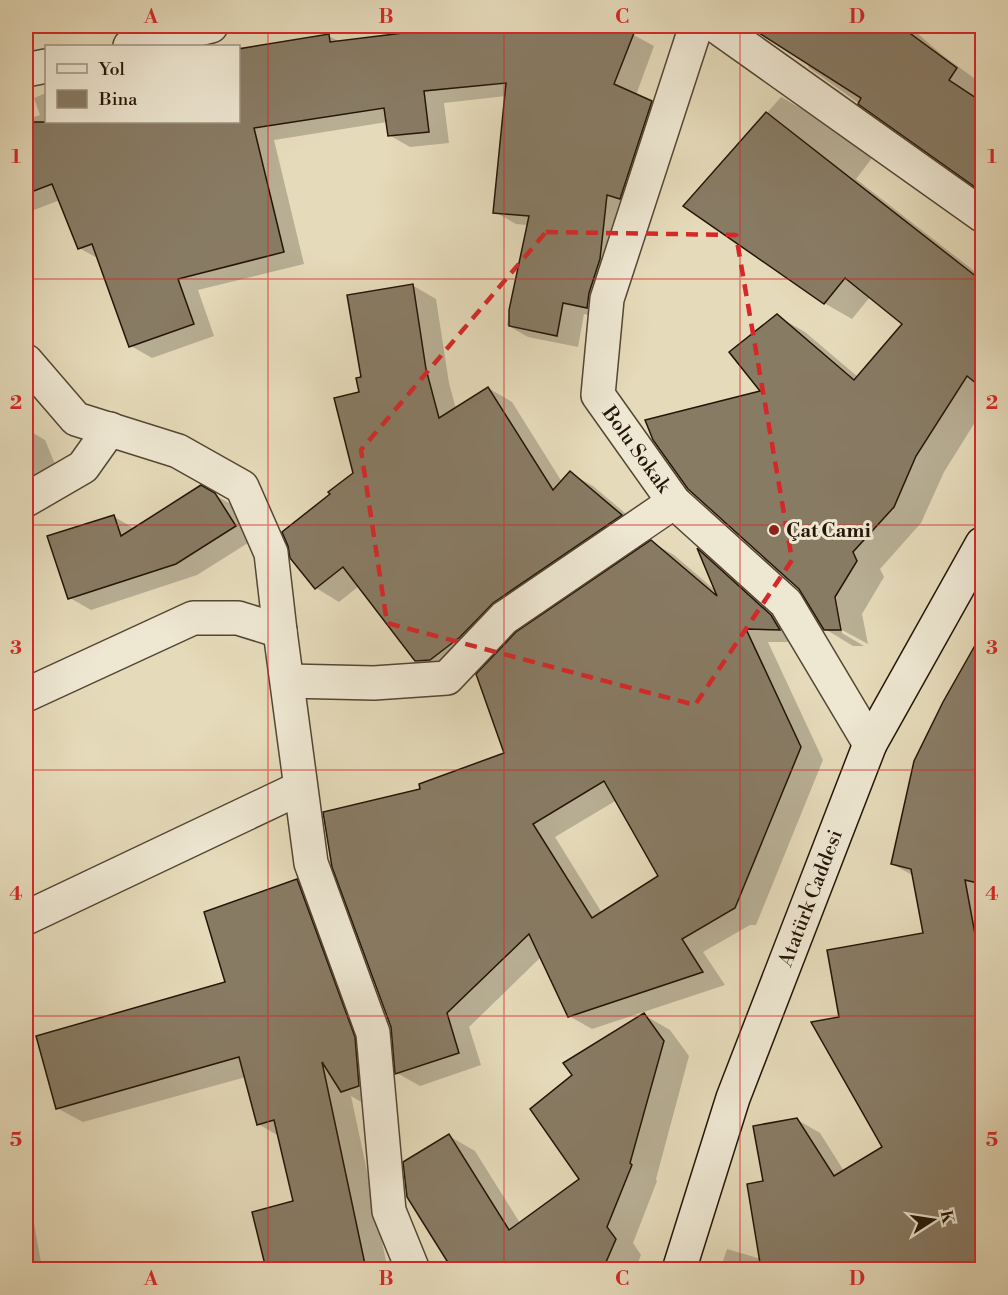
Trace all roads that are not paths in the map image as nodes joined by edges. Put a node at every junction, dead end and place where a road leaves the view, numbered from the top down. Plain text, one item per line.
1 (211, 26) edge
2 (696, 26) edge
3 (716, 26) edge
4 (134, 45) edge
5 (45, 66) edge
6 (26, 70) edge
7 (982, 215) edge
8 (26, 361) edge
9 (110, 429) junction
10 (26, 500) edge
11 (674, 502) junction
12 (982, 544) edge
13 (280, 631) junction
14 (288, 681) junction
15 (26, 695) edge
16 (870, 744) junction
17 (300, 788) junction
18 (26, 918) edge
19 (413, 1269) edge
20 (679, 1269) edge

1 - 4 street
2 - 11 street, Bolu Sokak
3 - 7 street
5 - 6 street
8 - 9 street
9 - 10 street
9 - 13 street
11 - 14 street
11 - 16 street, Bolu Sokak
12 - 16 street, Atatürk Caddesi
13 - 14 street
13 - 15 street
14 - 17 street
16 - 20 street, Atatürk Caddesi
17 - 18 street
17 - 19 street

